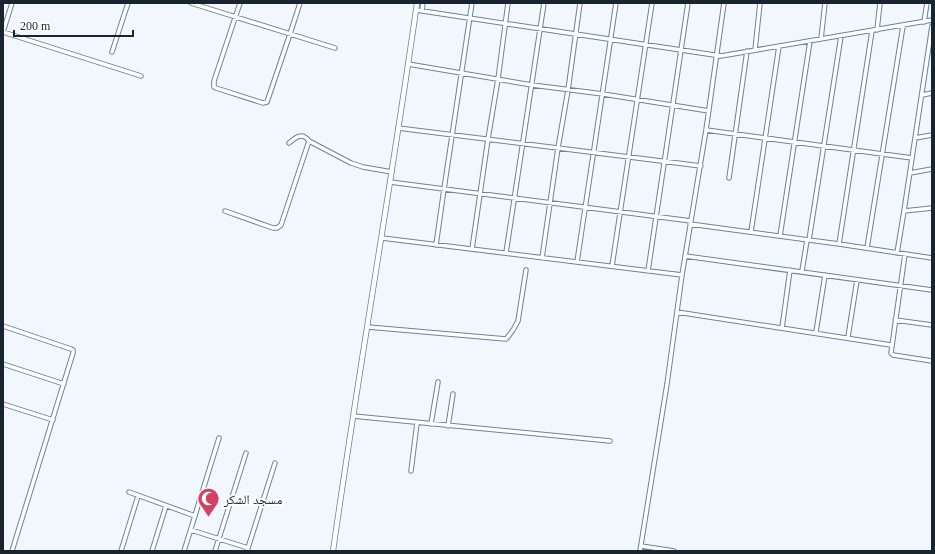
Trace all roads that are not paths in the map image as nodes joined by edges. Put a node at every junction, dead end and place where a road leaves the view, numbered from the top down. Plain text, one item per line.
1 (12, 3) edge
2 (128, 3) edge
3 (191, 3) edge
4 (240, 3) edge
5 (300, 3) edge
6 (417, 3) edge
7 (423, 3) edge
8 (472, 3) edge
9 (508, 3) edge
10 (544, 3) edge
11 (580, 3) edge
12 (616, 3) edge
13 (652, 3) edge
14 (688, 3) edge
15 (724, 3) edge
16 (760, 3) edge
17 (825, 3) edge
18 (880, 3) edge
19 (927, 3) edge
20 (416, 10) junction
21 (422, 11) junction
22 (236, 17) junction
23 (470, 18) junction
24 (5, 20) edge
25 (932, 20) edge
26 (924, 22) junction
27 (505, 24) junction
28 (903, 26) junction
29 (932, 26) edge
30 (540, 29) junction
31 (877, 30) junction
32 (872, 31) junction
33 (3, 32) edge
34 (290, 34) junction
35 (576, 34) junction
36 (841, 36) junction
37 (821, 39) junction
38 (611, 40) junction
39 (810, 41) junction
40 (645, 45) junction
41 (779, 46) junction
42 (335, 48) dead end
43 (681, 50) junction
44 (755, 50) junction
45 (112, 52) dead end
46 (747, 52) junction
47 (716, 56) junction
48 (932, 60) edge
49 (927, 61) junction
50 (408, 64) junction
51 (462, 73) junction
52 (141, 76) dead end
53 (498, 79) junction
54 (532, 85) junction
55 (568, 90) junction
56 (932, 93) edge
57 (603, 94) junction
58 (922, 95) junction
59 (637, 100) junction
60 (673, 105) junction
61 (709, 111) junction
62 (398, 128) junction
63 (706, 130) junction
64 (736, 134) junction
65 (452, 135) junction
66 (932, 135) edge
67 (765, 138) junction
68 (915, 138) junction
69 (488, 139) junction
70 (309, 141) junction
71 (795, 142) junction
72 (289, 143) dead end
73 (522, 144) junction
74 (824, 147) junction
75 (558, 148) junction
76 (853, 151) junction
77 (594, 152) junction
78 (882, 155) junction
79 (629, 156) junction
80 (912, 158) junction
81 (664, 161) junction
82 (700, 166) junction
83 (932, 169) edge
84 (392, 172) junction
85 (910, 173) junction
86 (729, 178) dead end
87 (390, 182) junction
88 (444, 189) junction
89 (480, 194) junction
90 (514, 198) junction
91 (550, 203) junction
92 (585, 207) junction
93 (932, 208) edge
94 (225, 211) dead end
95 (904, 211) junction
96 (620, 212) junction
97 (656, 216) junction
98 (691, 222) junction
99 (751, 232) junction
100 (780, 236) junction
101 (382, 238) junction
102 (808, 240) junction
103 (436, 244) junction
104 (839, 244) junction
105 (867, 248) junction
106 (472, 249) junction
107 (506, 253) junction
108 (897, 253) junction
109 (906, 254) junction
110 (685, 256) junction
111 (542, 258) junction
112 (932, 258) edge
113 (577, 262) junction
114 (612, 266) junction
115 (526, 270) dead end
116 (790, 270) junction
117 (648, 271) junction
118 (802, 272) junction
119 (682, 275) junction
120 (825, 275) junction
121 (857, 280) junction
122 (901, 286) junction
123 (932, 290) edge
124 (677, 312) junction
125 (895, 320) junction
126 (932, 325) edge
127 (3, 326) edge
128 (368, 327) junction
129 (782, 328) junction
130 (816, 332) junction
131 (848, 337) junction
132 (891, 344) junction
133 (932, 361) edge
134 (3, 364) edge
135 (438, 382) dead end
136 (64, 384) junction
137 (453, 394) dead end
138 (3, 404) edge
139 (353, 416) junction
140 (53, 420) junction
141 (417, 423) junction
142 (431, 424) junction
143 (448, 426) junction
144 (219, 438) dead end
145 (610, 441) dead end
146 (246, 453) dead end
147 (275, 463) dead end
148 (411, 471) dead end
149 (128, 492) dead end
150 (138, 496) junction
151 (166, 506) junction
152 (195, 516) junction
153 (191, 530) junction
154 (219, 538) junction
155 (641, 546) junction
156 (248, 550) edge
157 (12, 551) edge
158 (121, 551) edge
159 (152, 551) edge
160 (184, 551) edge
161 (215, 551) edge
162 (333, 551) edge
163 (640, 551) edge
164 (674, 551) edge

1 - 24 street
2 - 45 street
3 - 22 street
4 - 22 street
5 - 34 street
6 - 20 street
7 - 21 street
8 - 23 street
9 - 27 street
10 - 30 street
11 - 35 street
12 - 38 street
13 - 40 street
14 - 43 street
15 - 47 street
16 - 44 street
17 - 37 street
18 - 31 street
19 - 26 street
20 - 21 street
20 - 50 street
21 - 23 street
22 - 34 street
22 - 34 street
23 - 27 street
23 - 51 street
24 - 33 street
25 - 26 street
26 - 28 street
27 - 30 street
27 - 53 street
28 - 31 street
28 - 78 street
29 - 49 street
30 - 35 street
30 - 54 street
31 - 32 street
32 - 36 street
32 - 76 street
33 - 52 street
34 - 42 street
35 - 38 street
35 - 55 street
36 - 37 street
36 - 74 street
37 - 39 street
38 - 40 street
38 - 57 street
39 - 41 street
39 - 71 street
40 - 43 street
40 - 59 street
41 - 44 street
41 - 67 street
43 - 47 street
43 - 60 street
44 - 46 street
46 - 47 street
46 - 64 street
47 - 61 street
48 - 49 street
49 - 58 street
50 - 51 street
50 - 62 street
51 - 53 street
51 - 65 street
53 - 54 street
53 - 69 street
54 - 55 street
54 - 73 street
55 - 57 street
55 - 75 street
56 - 58 street
57 - 59 street
57 - 77 street
58 - 68 street
59 - 60 street
59 - 79 street
60 - 61 street
60 - 81 street
61 - 63 street
62 - 65 street
62 - 84 street
63 - 64 street
63 - 82 street
64 - 67 street
64 - 86 street
65 - 69 street
65 - 88 street
66 - 68 street
67 - 71 street
67 - 99 street
68 - 80 street
69 - 73 street
69 - 89 street
70 - 72 street
70 - 84 street
70 - 94 street
71 - 74 street
71 - 100 street
73 - 75 street
73 - 90 street
74 - 76 street
74 - 102 street
75 - 77 street
75 - 91 street
76 - 78 street
76 - 104 street
77 - 79 street
77 - 92 street
78 - 80 street
78 - 105 street
79 - 81 street
79 - 96 street
80 - 85 street
81 - 82 street
81 - 97 street
82 - 98 street
83 - 85 street
84 - 87 street
85 - 95 street
87 - 88 street
87 - 101 street
88 - 89 street
88 - 103 street
89 - 90 street
89 - 106 street
90 - 91 street
90 - 107 street
91 - 92 street
91 - 111 street
92 - 96 street
92 - 113 street
93 - 95 street
95 - 108 street
96 - 97 street
96 - 114 street
97 - 98 street
97 - 117 street
98 - 99 street
98 - 110 street
99 - 100 street
100 - 102 street
101 - 103 street
101 - 128 street
102 - 104 street
102 - 118 street
103 - 106 street
104 - 105 street
105 - 108 street
106 - 107 street
107 - 111 street
108 - 109 street
109 - 112 street
109 - 122 street
110 - 116 street
110 - 119 street
111 - 113 street
113 - 114 street
114 - 117 street
115 - 128 street
116 - 118 street
116 - 129 street
117 - 119 street
118 - 120 street
119 - 124 street
120 - 121 street
120 - 130 street
121 - 122 street
121 - 131 street
122 - 123 street
122 - 125 street
124 - 129 street
124 - 155 street
125 - 126 street
125 - 132 street
127 - 136 street
128 - 139 street
129 - 130 street
130 - 131 street
131 - 132 street
132 - 133 street
134 - 136 street
135 - 142 street
136 - 140 street
137 - 143 street
138 - 140 street
139 - 141 street
139 - 162 street
140 - 157 street
141 - 142 street
141 - 148 street
142 - 143 street
143 - 145 street
144 - 152 street
146 - 154 street
147 - 156 street
149 - 150 street
150 - 151 street
150 - 158 street
151 - 152 street
151 - 159 street
152 - 153 street
153 - 154 street
153 - 160 street
154 - 156 street
154 - 161 street
155 - 163 street
155 - 164 street

